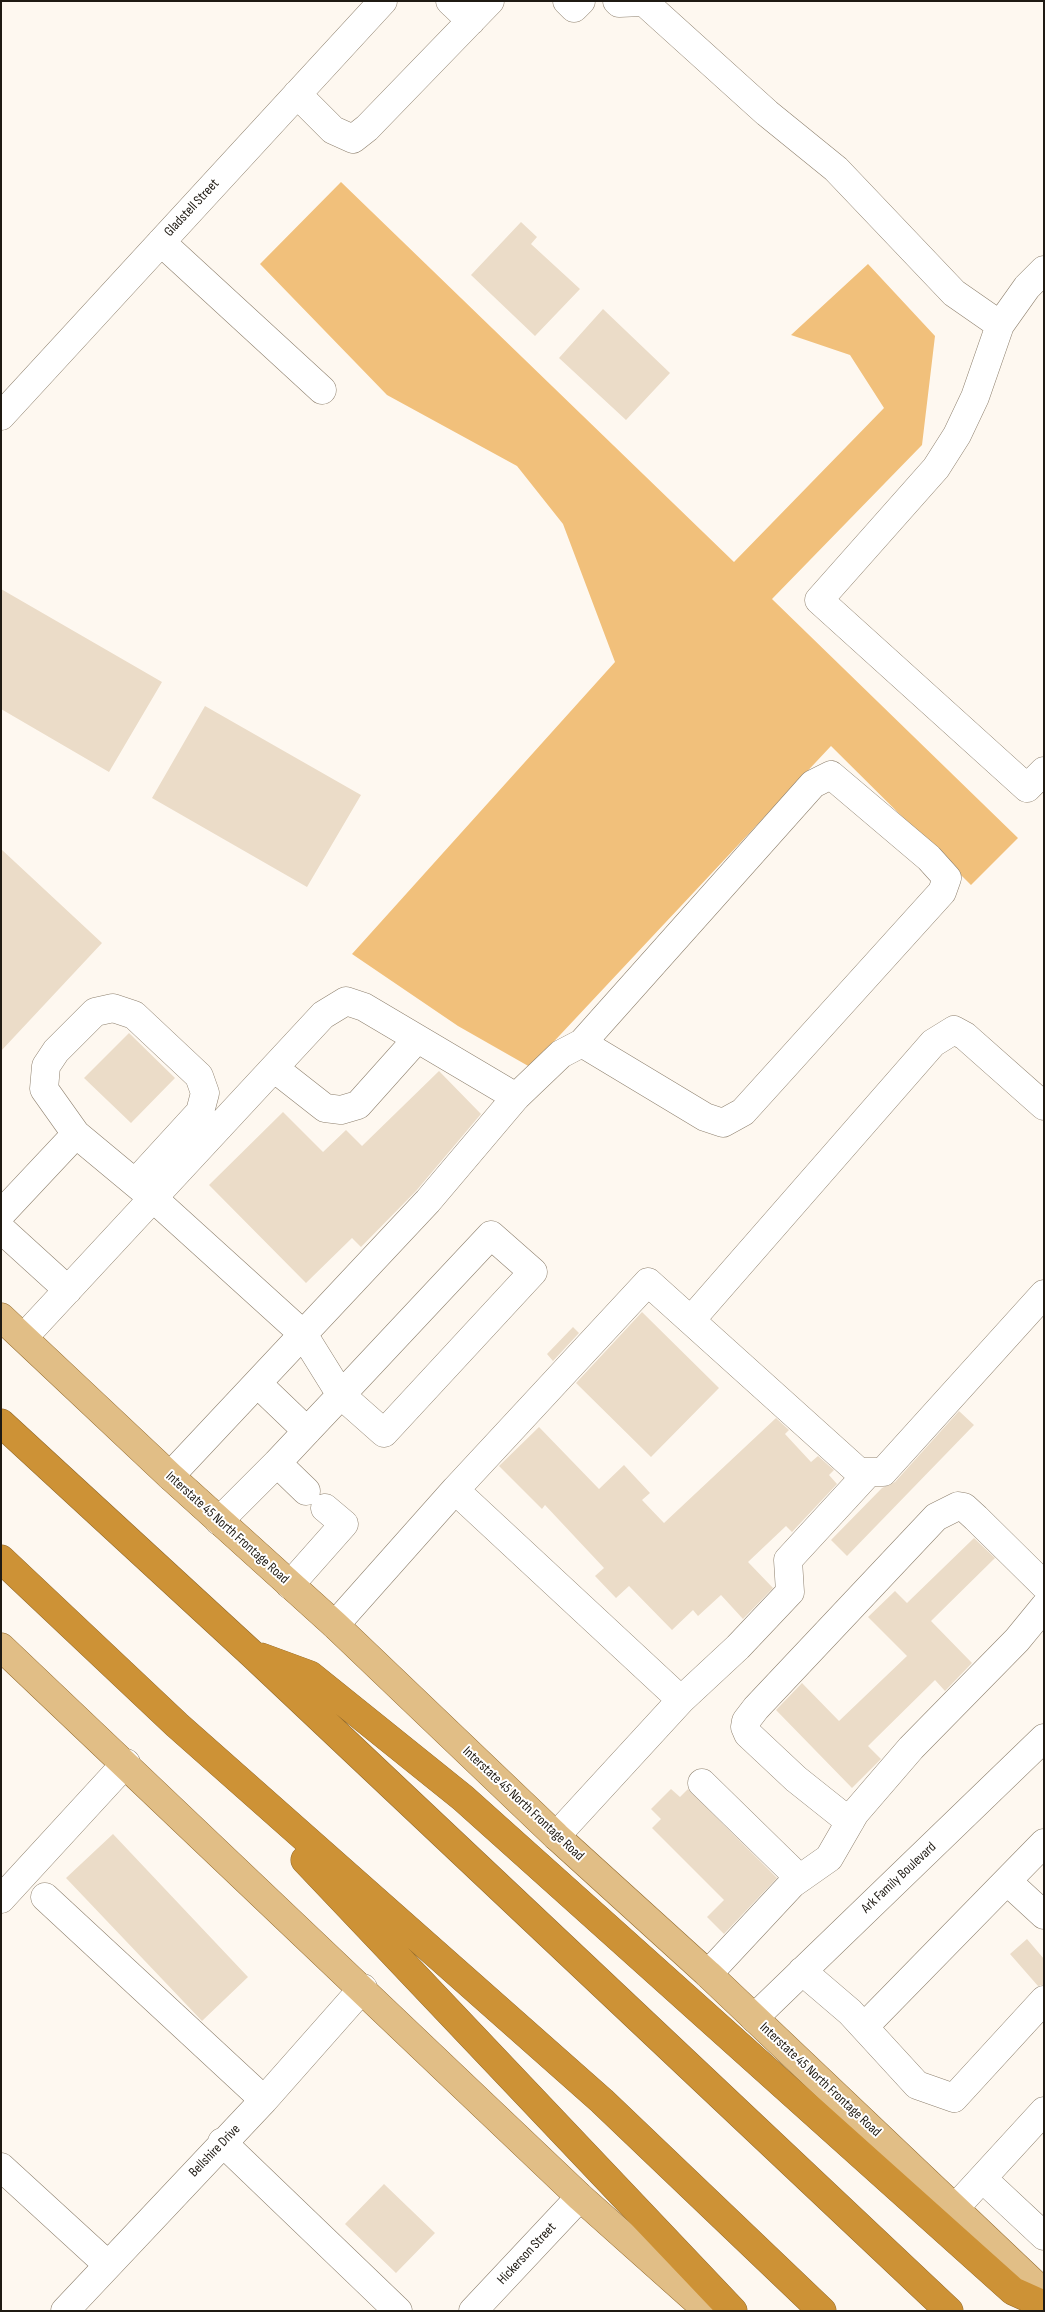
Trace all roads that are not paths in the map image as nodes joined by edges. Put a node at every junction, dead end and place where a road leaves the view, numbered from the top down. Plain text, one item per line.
1 (383, 1) edge
2 (450, 1) edge
3 (490, 1) edge
4 (567, 1) edge
5 (581, 1) edge
6 (634, 2) edge
7 (471, 21) junction
8 (297, 94) junction
9 (161, 242) junction
10 (1044, 270) edge
11 (1000, 325) junction
12 (322, 390) dead end
13 (4, 406) edge
14 (1044, 770) edge
15 (417, 1039) junction
16 (582, 1043) junction
17 (274, 1068) junction
18 (516, 1098) junction
19 (1044, 1106) edge
20 (76, 1134) junction
21 (144, 1190) junction
22 (1, 1214) edge
23 (1, 1229) edge
24 (68, 1290) junction
25 (1044, 1294) edge
26 (1, 1317) edge
27 (691, 1320) junction
28 (303, 1334) junction
29 (24, 1337) junction
30 (258, 1384) junction
31 (341, 1395) junction
32 (1, 1423) edge
33 (307, 1431) junction
34 (277, 1463) junction
35 (869, 1472) junction
36 (170, 1476) junction
37 (455, 1490) junction
38 (219, 1521) junction
39 (1, 1559) edge
40 (290, 1585) junction
41 (1044, 1585) edge
42 (1044, 1607) edge
43 (335, 1625) junction
44 (1, 1647) edge
45 (252, 1654) junction
46 (681, 1700) junction
47 (177, 1725) junction
48 (1044, 1738) edge
49 (126, 1763) junction
50 (702, 1783) dead end
51 (850, 1822) junction
52 (556, 1836) junction
53 (1044, 1843) edge
54 (1007, 1880) junction
55 (792, 1884) junction
56 (45, 1897) dead end
57 (1, 1899) edge
58 (1044, 1915) edge
59 (802, 1971) junction
60 (708, 1974) junction
61 (363, 1988) junction
62 (1044, 2000) edge
63 (754, 2018) junction
64 (864, 2027) junction
65 (264, 2100) junction
66 (1044, 2111) edge
67 (222, 2142) junction
68 (1, 2167) edge
69 (983, 2179) junction
70 (580, 2197) junction
71 (954, 2208) junction
72 (1044, 2236) edge
73 (108, 2265) junction
74 (1042, 2289) edge
75 (484, 2307) edge
76 (74, 2308) edge
77 (398, 2311) edge
78 (708, 2311) edge
79 (733, 2311) edge
80 (822, 2311) edge
81 (948, 2311) edge

1 - 8 street, Gladstell Street
2 - 7 street
3 - 7 street
4 - 5 street
6 - 11 street
7 - 8 street
8 - 9 street, Gladstell Street
9 - 12 street
9 - 13 street, Gladstell Street
10 - 11 street
11 - 14 street
15 - 17 street
15 - 17 street
15 - 18 street
16 - 16 street
16 - 18 street
17 - 21 street
18 - 28 street
19 - 27 street
20 - 21 street
20 - 21 street
20 - 22 street
21 - 24 street
21 - 28 street
23 - 24 street
24 - 29 street
25 - 35 street
26 - 29 main road, Interstate 45 North Frontage Road
27 - 35 street
27 - 37 street
28 - 30 street
28 - 31 street
29 - 36 main road, Interstate 45 North Frontage Road
30 - 33 street
30 - 36 street
31 - 31 street
31 - 33 street
32 - 45 highway
33 - 34 street
34 - 38 street
34 - 40 street
35 - 46 street
36 - 38 main road, Interstate 45 North Frontage Road
37 - 43 street
37 - 46 street
38 - 40 main road, Interstate 45 North Frontage Road
39 - 47 highway
40 - 43 main road, Interstate 45 North Frontage Road
41 - 51 street
42 - 51 street
43 - 52 main road, Interstate 45 North Frontage Road
44 - 49 main road
45 - 74 highway
45 - 81 highway
46 - 52 street
47 - 79 highway
47 - 80 highway
48 - 59 street, Ark Family Boulevard
49 - 57 street
49 - 61 main road
50 - 55 street
51 - 55 street
52 - 60 main road, Interstate 45 North Frontage Road
53 - 54 street
54 - 58 street
54 - 64 street
55 - 60 street
56 - 65 street
59 - 63 street, Ark Family Boulevard
59 - 64 street
60 - 63 main road, Interstate 45 North Frontage Road
61 - 65 street, Bellshire Drive
61 - 70 main road
62 - 64 street
63 - 71 main road, Interstate 45 North Frontage Road
65 - 67 street, Bellshire Drive
66 - 69 street
67 - 73 street, Bellshire Drive
67 - 77 street
68 - 73 street
69 - 71 street
69 - 72 street
70 - 75 street, Hickerson Street
70 - 78 main road
71 - 74 main road, Interstate 45 North Frontage Road
73 - 76 street, Bellshire Drive

